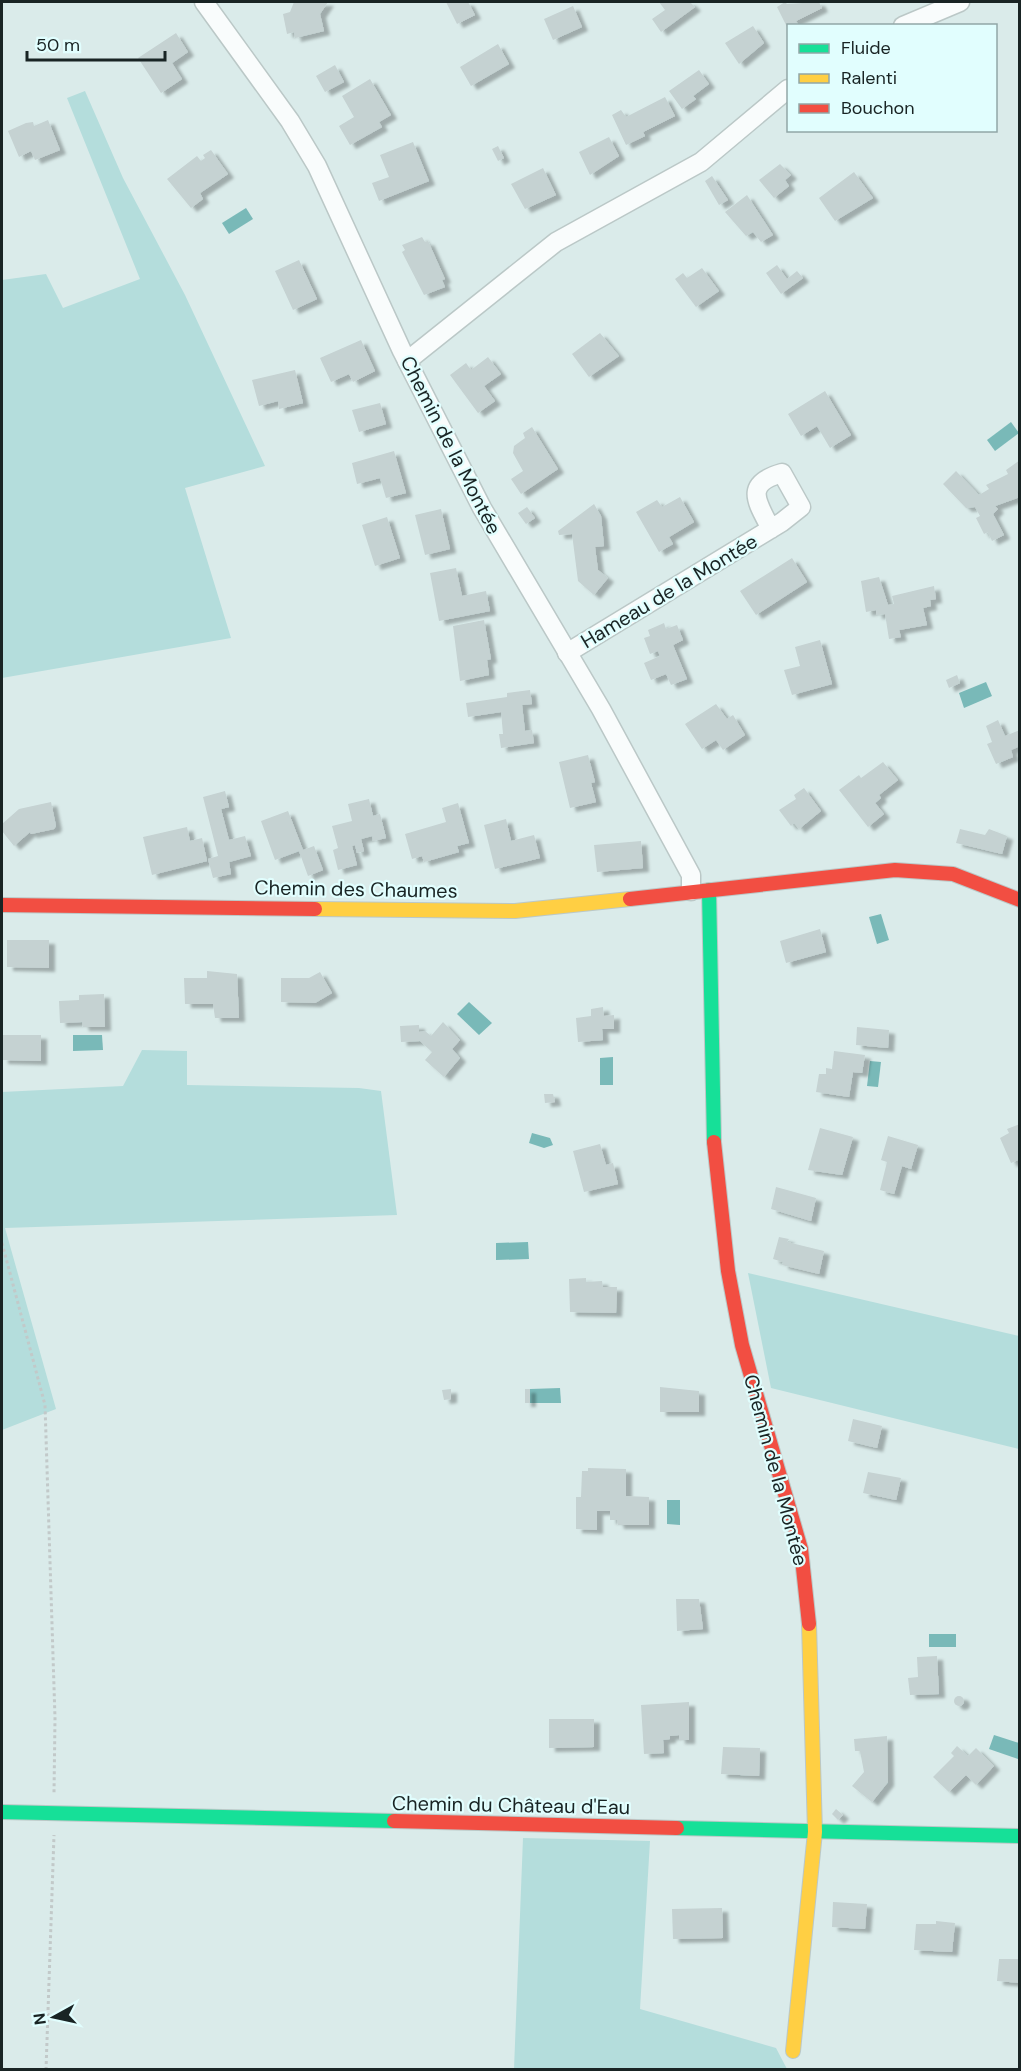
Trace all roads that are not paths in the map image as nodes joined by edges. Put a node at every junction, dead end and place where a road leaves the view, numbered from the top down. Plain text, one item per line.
1 (204, 2) edge
2 (960, 2) edge
3 (908, 24) edge
4 (787, 91) edge
5 (407, 361) junction
6 (771, 529) dead end
7 (567, 653) junction
8 (700, 890) junction
9 (1020, 900) edge
10 (2, 905) edge
11 (2, 1812) edge
12 (815, 1832) junction
13 (1020, 1836) edge
14 (793, 2051) dead end

1 - 5 street, Chemin de la Montée
2 - 3 street
4 - 5 street
5 - 7 street, Chemin de la Montée
6 - 7 street, Hameau de la Montée
7 - 8 street, Chemin de la Montée
8 - 9 street, Chemin des Chaumes
8 - 10 street, Chemin des Chaumes
8 - 12 street, Chemin de la Montée
11 - 12 street, Chemin du Château d'Eau
12 - 13 street, Chemin du Château d'Eau
12 - 14 street, Chemin de la Montée

